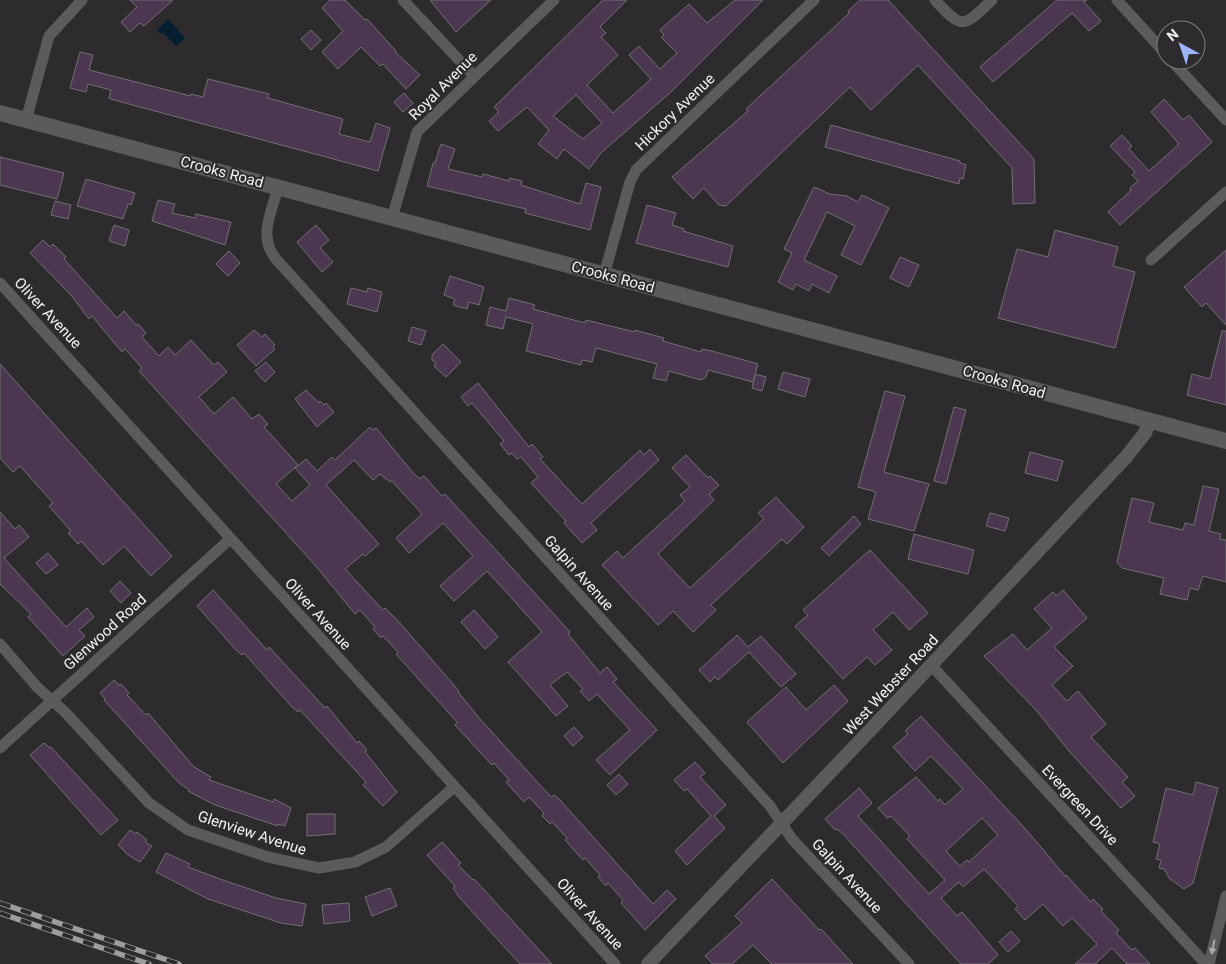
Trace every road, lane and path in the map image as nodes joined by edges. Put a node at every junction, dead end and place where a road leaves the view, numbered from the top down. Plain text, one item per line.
1 (82, 0) edge
2 (403, 0) edge
3 (554, 0) edge
4 (814, 0) edge
5 (935, 0) edge
6 (992, 0) edge
7 (1117, 0) edge
8 (1156, 43) edge
9 (1180, 70) edge
10 (474, 76) junction
11 (0, 113) edge
12 (26, 120) junction
13 (1226, 120) edge
14 (278, 188) junction
15 (1226, 192) edge
16 (392, 218) junction
17 (1151, 260) dead end
18 (604, 275) junction
19 (0, 283) edge
20 (1149, 422) junction
21 (1226, 441) edge
22 (230, 539) junction
23 (0, 644) edge
24 (932, 665) junction
25 (52, 700) junction
26 (0, 748) edge
27 (454, 787) junction
28 (781, 823) junction
29 (1226, 896) edge
30 (616, 964) edge
31 (648, 964) edge
32 (909, 964) edge
33 (1208, 964) edge

1 - 12 street
2 - 10 street
3 - 10 street, Royal Avenue
4 - 18 street, Hickory Avenue
5 - 6 street
7 - 8 street
9 - 13 street
10 - 16 street, Royal Avenue
11 - 12 main road, Crooks Road
12 - 14 main road, Crooks Road
14 - 16 main road, Crooks Road
14 - 28 street, Galpin Avenue
15 - 17 street
16 - 18 main road, Crooks Road
18 - 20 main road, Crooks Road
19 - 22 street, Oliver Avenue
20 - 21 main road, Crooks Road
20 - 24 street, West Webster Road
22 - 25 street, Glenwood Road
22 - 27 street, Oliver Avenue
23 - 25 street, Glenview Avenue
24 - 28 street, West Webster Road
24 - 33 street, Evergreen Drive
25 - 26 street, Glenwood Road
25 - 27 street, Glenview Avenue
27 - 30 street, Oliver Avenue
28 - 31 street, West Webster Road
28 - 32 street, Galpin Avenue
29 -> 33 street

